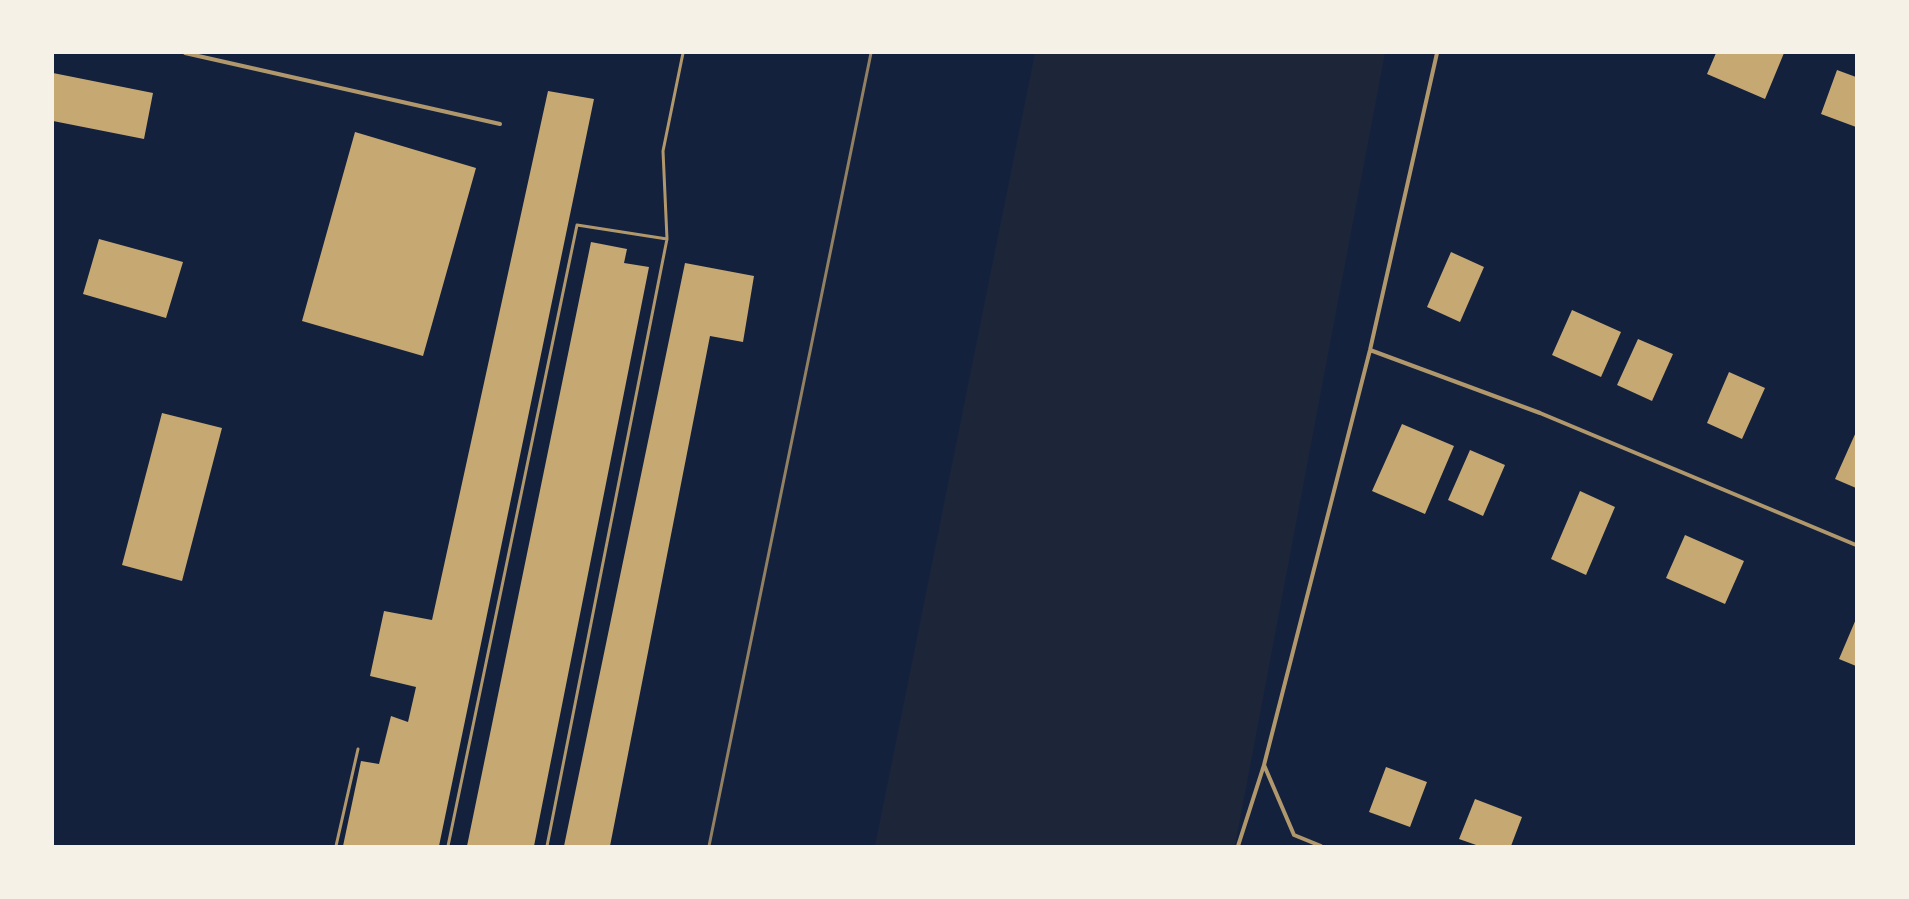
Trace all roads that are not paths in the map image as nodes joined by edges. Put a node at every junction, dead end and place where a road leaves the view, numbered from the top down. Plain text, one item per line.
1 (186, 53) edge
2 (683, 53) edge
3 (1437, 53) edge
4 (500, 124) dead end
5 (667, 240) junction
6 (1370, 350) junction
7 (1856, 545) edge
8 (358, 749) dead end
9 (1264, 765) junction
10 (336, 846) edge
11 (448, 846) edge
12 (547, 846) edge
13 (1238, 846) edge
14 (1321, 846) edge

1 - 4 street
2 - 5 lane
3 - 6 street
5 - 11 lane
5 - 12 lane
6 - 7 street
6 - 9 street
8 - 10 lane
9 - 13 street
9 - 14 street

